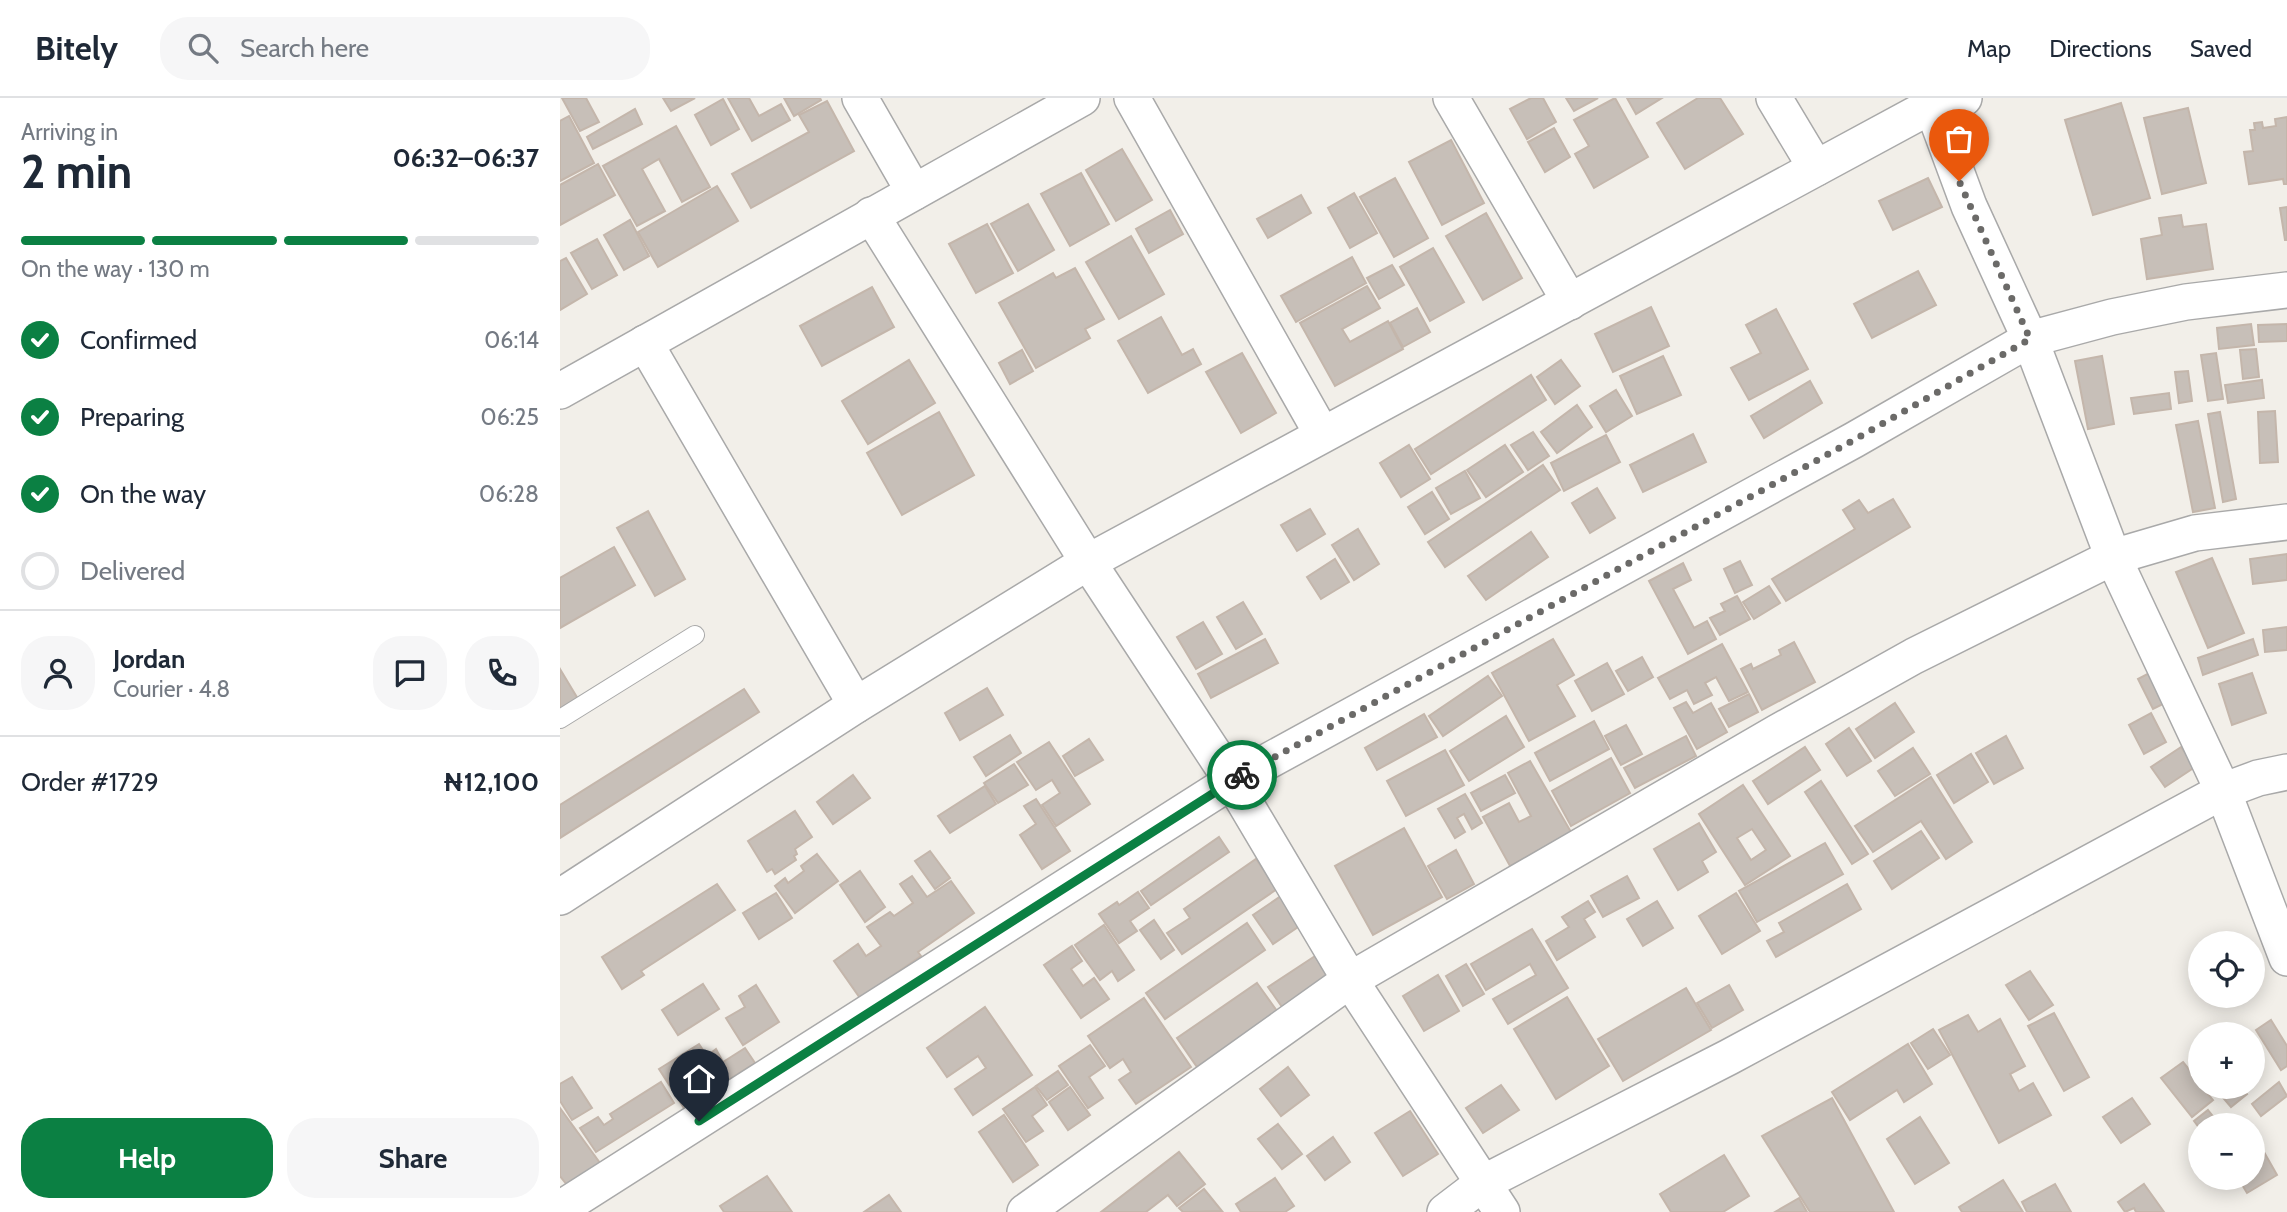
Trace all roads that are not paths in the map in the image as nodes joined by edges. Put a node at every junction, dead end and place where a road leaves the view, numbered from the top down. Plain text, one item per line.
1 (860, 98) edge
2 (1082, 98) edge
3 (1132, 98) edge
4 (1451, 98) edge
5 (1774, 98) edge
6 (1964, 98) edge
7 (1930, 102) edge
8 (1816, 168) junction
9 (914, 192) junction
10 (871, 215) junction
11 (2287, 290) edge
12 (1570, 302) junction
13 (2030, 339) junction
14 (645, 343) junction
15 (560, 391) edge
16 (1322, 434) junction
17 (2287, 522) edge
18 (2113, 557) junction
19 (1088, 562) junction
20 (695, 635) dead end
21 (856, 705) junction
22 (560, 719) edge
23 (2287, 772) edge
24 (1232, 781) junction
25 (2223, 792) junction
26 (560, 897) edge
27 (2287, 958) edge
28 (1350, 980) junction
29 (1483, 1183) junction
30 (560, 1209) edge
31 (1024, 1212) edge
32 (1445, 1212) edge
33 (1502, 1212) edge

1 - 9 street
2 - 9 street
3 - 16 street
4 - 12 street
5 - 8 street
6 - 7 street
7 - 8 street
7 - 13 street
8 - 12 street
9 - 10 street
10 - 14 street
10 - 19 street
11 - 13 street
12 - 16 street
13 - 18 street
13 - 24 street
14 - 15 street
14 - 21 street
16 - 19 street
17 - 18 street
18 - 25 street
18 - 28 street
19 - 21 street
19 - 24 street
20 - 22 lane
21 - 26 street
23 - 25 street
24 - 28 street
24 - 30 street
25 - 27 street
25 - 29 street
28 - 29 street
28 - 31 street
29 - 32 street
29 - 33 street

